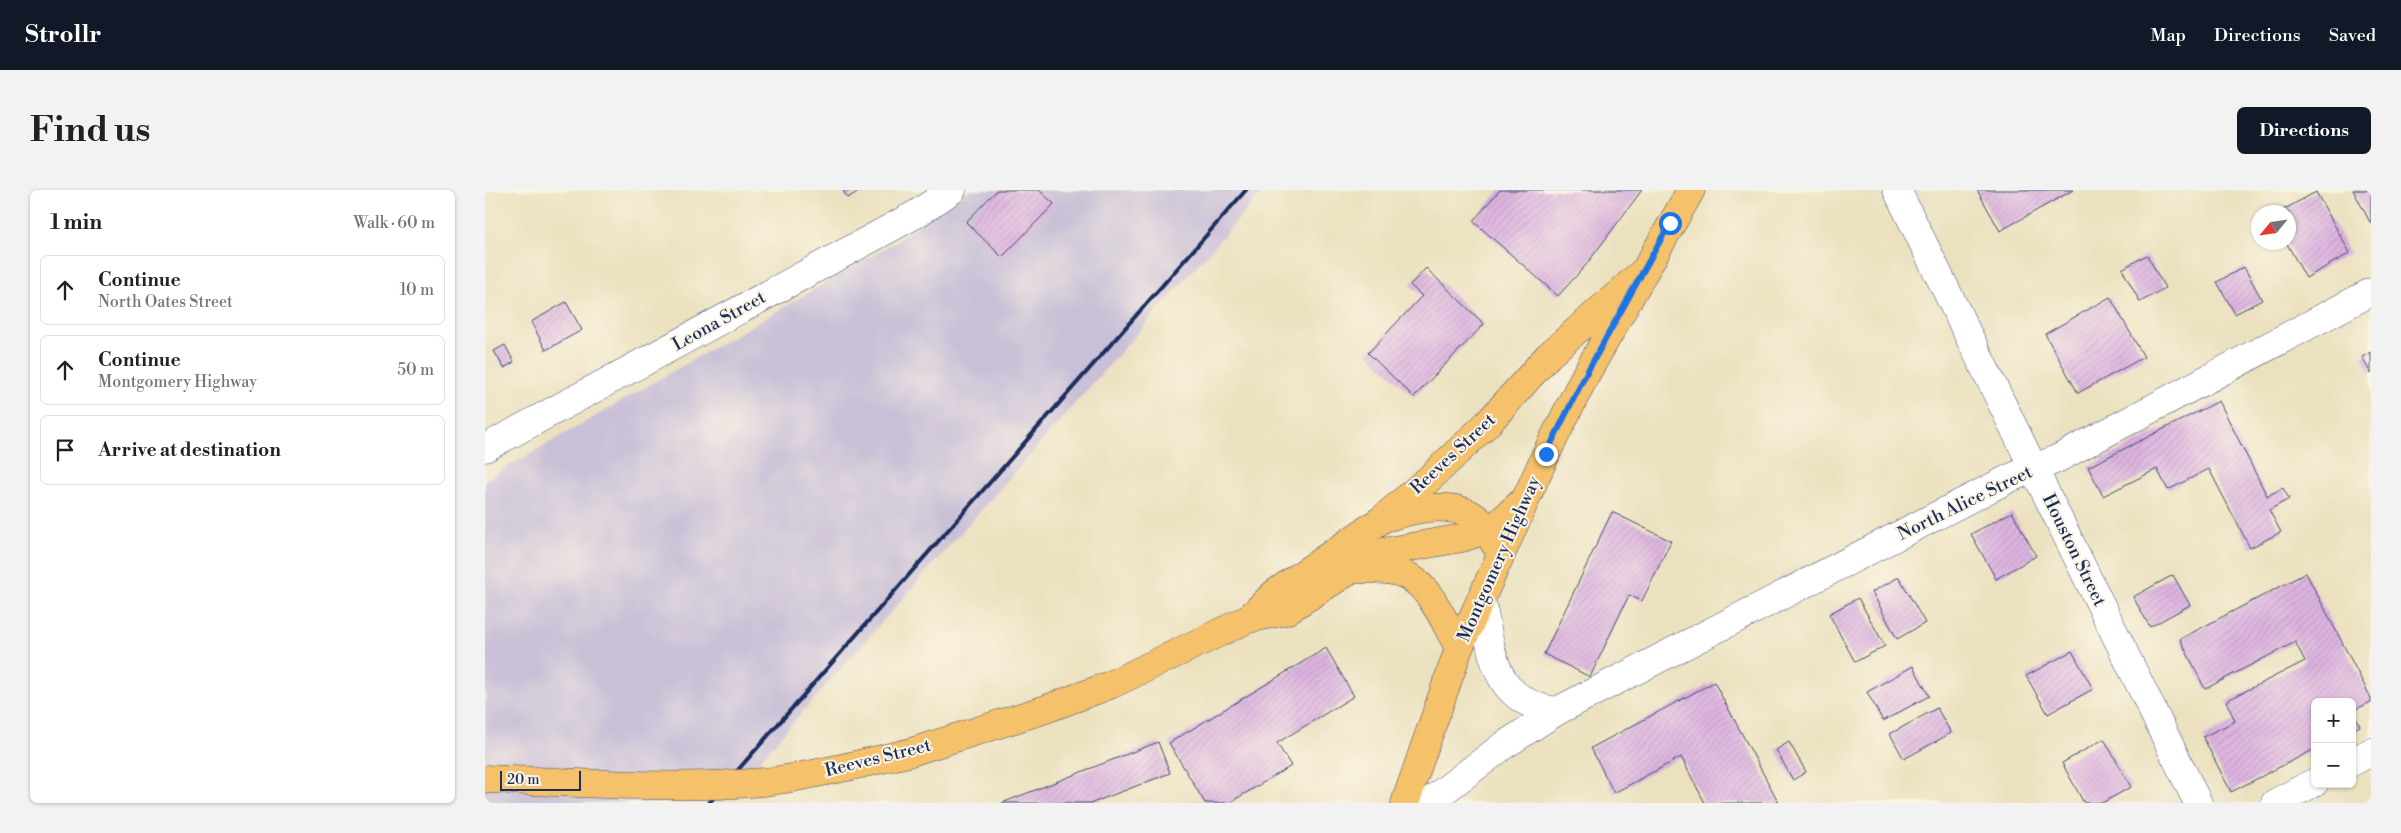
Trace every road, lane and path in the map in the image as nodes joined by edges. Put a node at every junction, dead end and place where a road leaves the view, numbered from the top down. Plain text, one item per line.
1 (952, 190) edge
2 (1691, 190) edge
3 (1897, 190) edge
4 (1643, 271) junction
5 (2371, 292) edge
6 (485, 448) edge
7 (2033, 468) junction
8 (1525, 499) junction
9 (1381, 520) junction
10 (1486, 530) junction
11 (1496, 564) junction
12 (1350, 569) junction
13 (1481, 599) junction
14 (1248, 619) junction
15 (1459, 648) junction
16 (1557, 711) junction
17 (2371, 752) edge
18 (2356, 760) edge
19 (485, 780) edge
20 (2311, 784) edge
21 (1405, 803) edge
22 (1428, 803) edge
23 (2198, 803) edge
24 (2275, 803) edge

1 - 6 street, Leona Street
2 - 4 main road, Montgomery Highway
3 - 7 street, Houston Street
4 - 8 main road, Montgomery Highway
4 - 9 main road, Reeves Street
5 - 7 street, North Alice Street
7 - 16 street, North Alice Street
7 - 23 street, Houston Street
8 - 10 main road, Reeves Street
8 - 11 main road, Montgomery Highway
9 - 10 main road
9 - 14 main road, Reeves Street
10 - 11 main road
10 - 12 main road, Reeves Street
11 - 13 main road, Montgomery Highway
12 - 14 main road, Reeves Street
12 - 15 main road
13 - 15 main road, Montgomery Highway
13 - 16 street
14 - 19 main road, Reeves Street, bridge
15 - 21 main road, Montgomery Highway
16 - 22 street, North Alice Street
17 - 18 street
20 - 24 street

